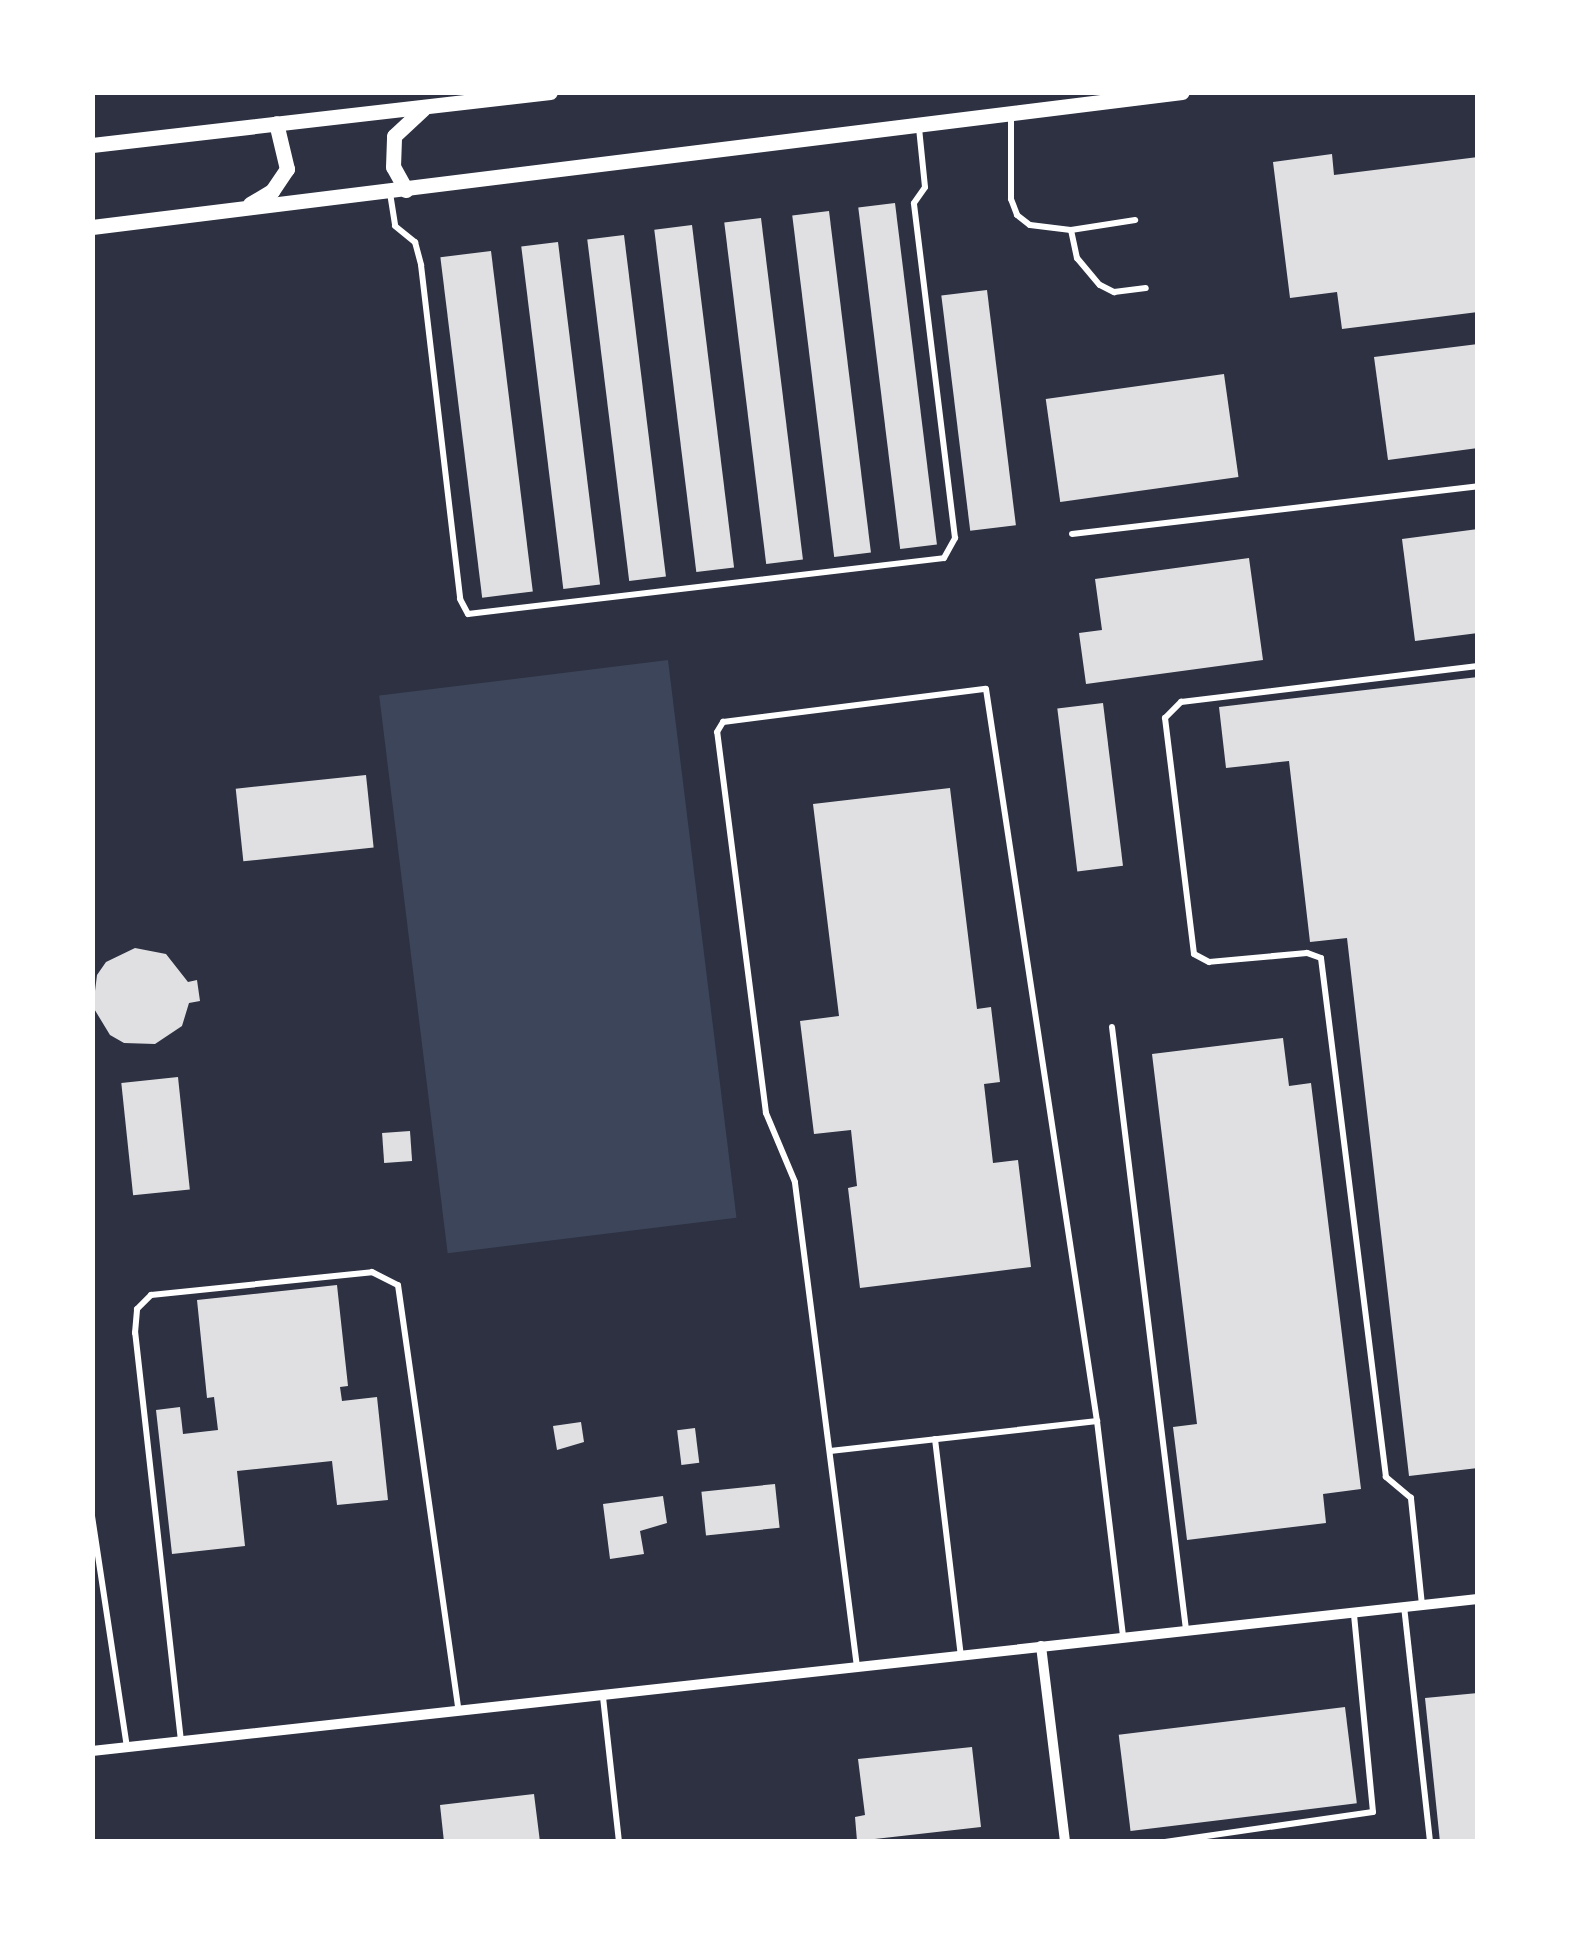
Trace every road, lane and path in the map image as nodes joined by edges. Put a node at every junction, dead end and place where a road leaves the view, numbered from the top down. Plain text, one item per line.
1 (550, 92) edge
2 (1182, 92) edge
3 (431, 105) junction
4 (1011, 116) junction
5 (276, 123) junction
6 (920, 127) junction
7 (92, 145) edge
8 (398, 190) junction
9 (243, 209) junction
10 (1135, 220) dead end
11 (92, 227) edge
12 (1072, 230) junction
13 (1146, 288) dead end
14 (1478, 486) edge
15 (1072, 534) dead end
16 (1478, 666) edge
17 (1112, 1027) dead end
18 (1097, 1420) junction
19 (935, 1440) junction
20 (830, 1451) junction
21 (92, 1516) edge
22 (1478, 1599) edge
23 (1422, 1605) junction
24 (1404, 1606) junction
25 (1354, 1612) junction
26 (1186, 1630) junction
27 (1123, 1637) junction
28 (1042, 1646) junction
29 (961, 1656) junction
30 (857, 1668) junction
31 (603, 1697) junction
32 (459, 1712) junction
33 (181, 1741) junction
34 (127, 1747) junction
35 (92, 1750) edge
36 (619, 1842) edge
37 (1065, 1842) edge
38 (1165, 1842) edge
39 (1430, 1842) edge

1 - 3 street
2 - 4 street
3 - 5 street
3 - 8 street
4 - 6 street
4 - 12 lane
5 - 7 street
5 - 9 street
6 - 8 street
6 - 8 lane
8 - 9 street
9 - 11 street
10 - 12 lane
12 - 13 lane
14 - 15 lane
16 - 23 lane
17 - 26 lane
18 - 19 lane
18 - 20 lane
18 - 27 lane
19 - 20 lane
19 - 29 lane
20 - 30 lane
21 - 34 lane
22 - 23 street
23 - 24 street
24 - 25 street
24 - 39 lane
25 - 26 street
25 - 38 lane
26 - 27 street
27 - 28 street
28 - 29 street
28 - 37 street
29 - 30 street
30 - 31 street
31 - 32 street
31 - 36 lane
32 - 33 street
32 - 33 lane
33 - 34 street
34 - 35 street

